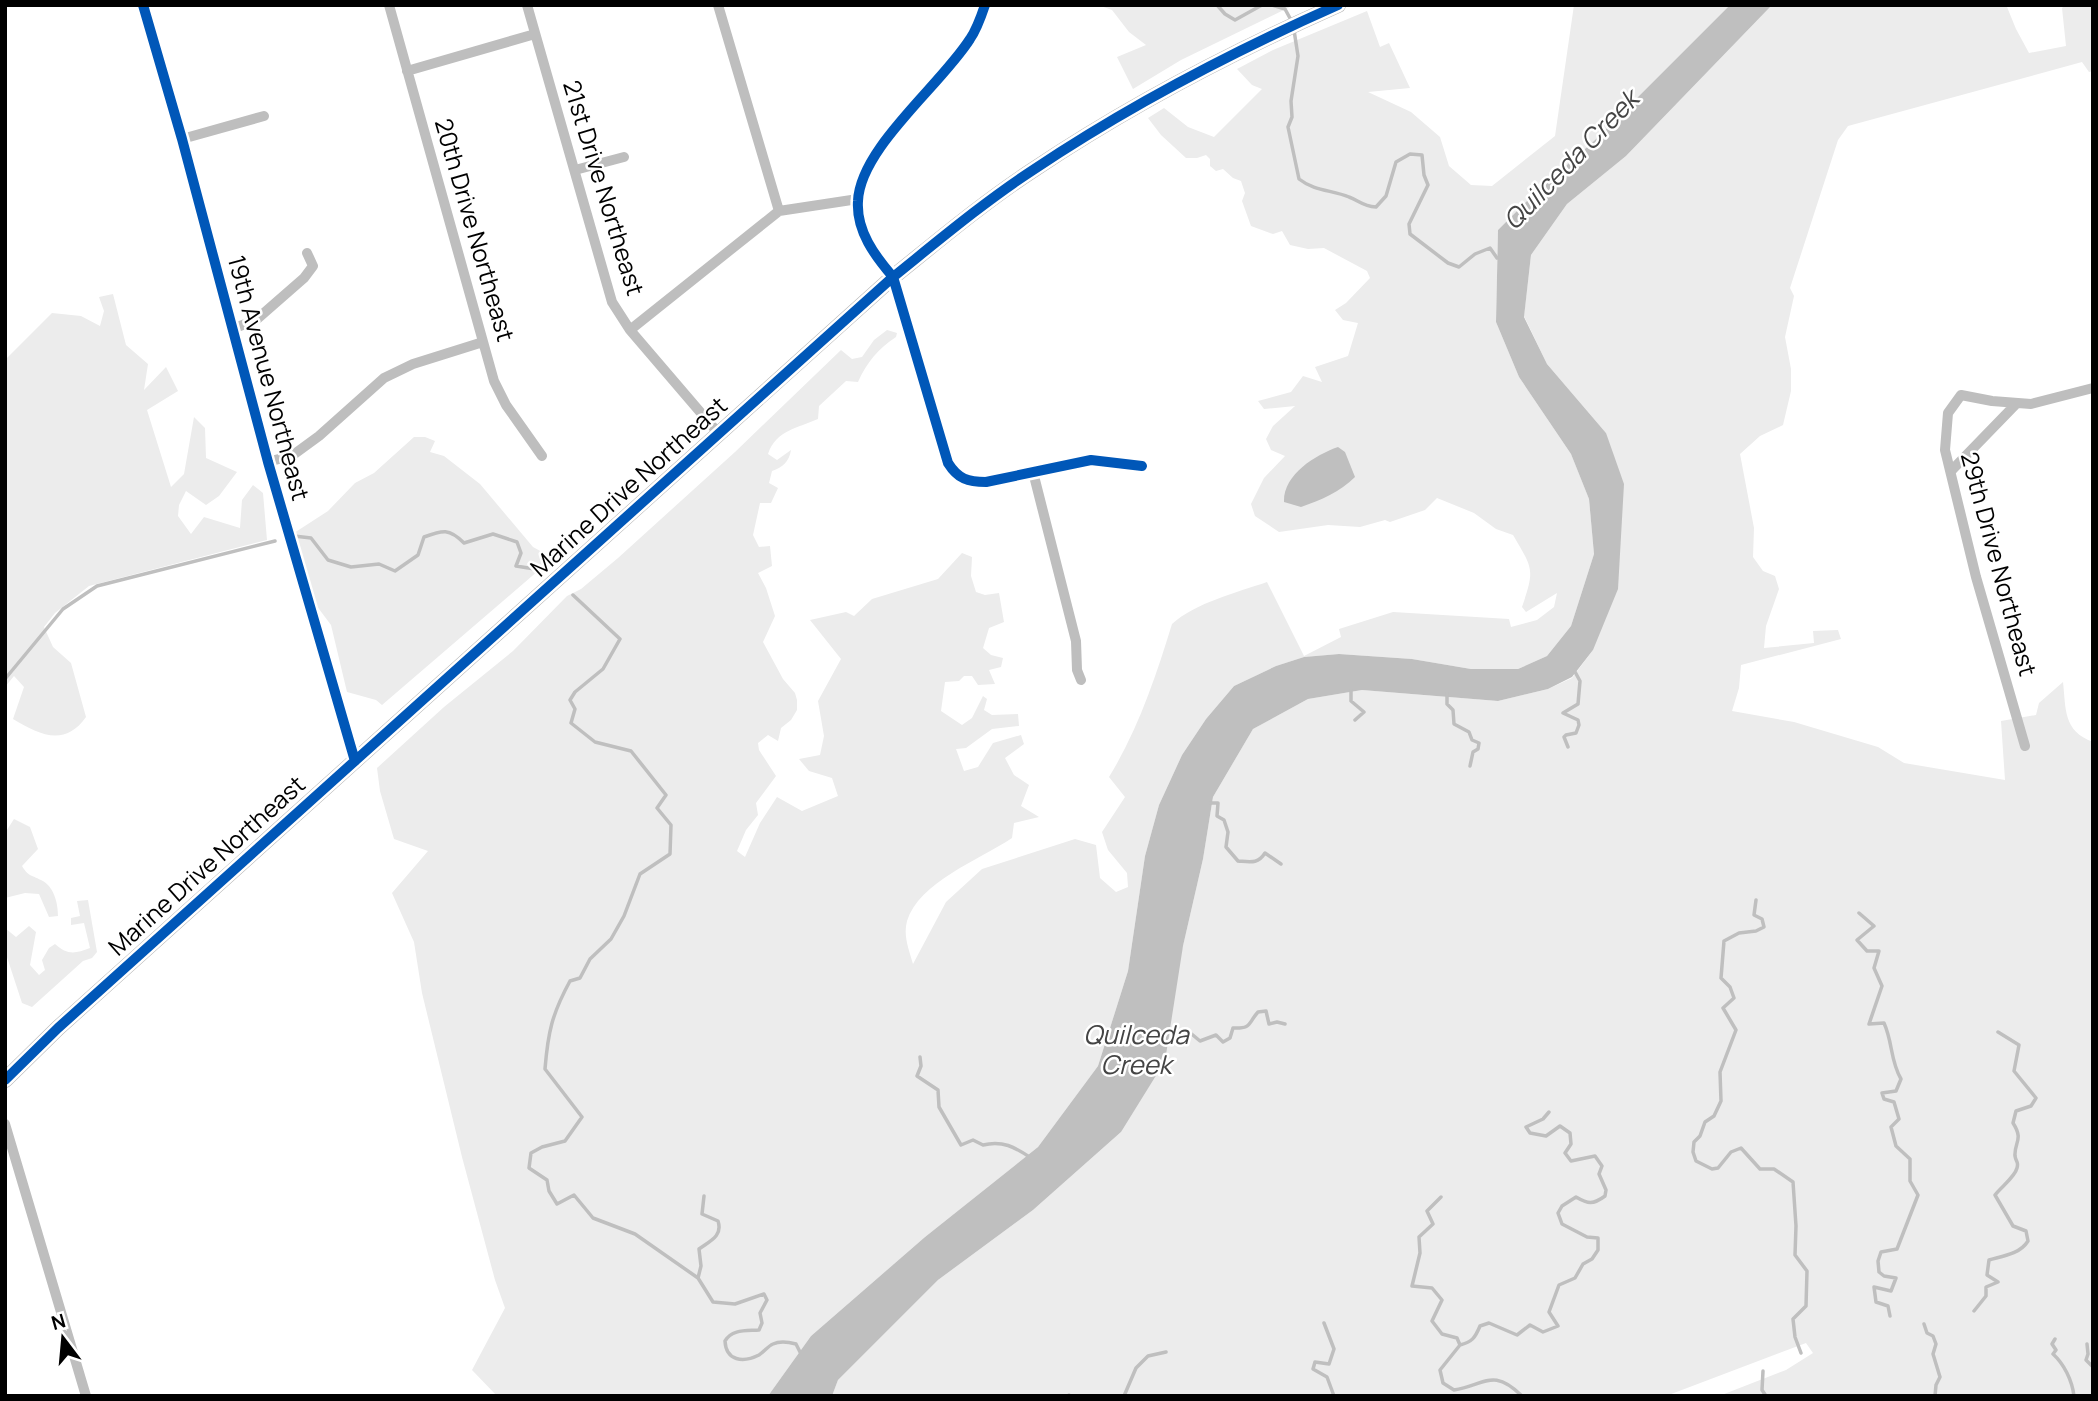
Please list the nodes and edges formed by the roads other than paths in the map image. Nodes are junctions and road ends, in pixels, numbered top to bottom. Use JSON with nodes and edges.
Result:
{"nodes":[{"id":1,"x":144,"y":5,"type":"edge"},
{"id":2,"x":389,"y":5,"type":"edge"},
{"id":3,"x":527,"y":5,"type":"edge"},
{"id":4,"x":718,"y":5,"type":"edge"},
{"id":5,"x":985,"y":5,"type":"edge"},
{"id":6,"x":1338,"y":5,"type":"edge"},
{"id":7,"x":535,"y":34,"type":"junction"},
{"id":8,"x":407,"y":71,"type":"junction"},
{"id":9,"x":264,"y":116,"type":"dead end"},
{"id":10,"x":182,"y":139,"type":"junction"},
{"id":11,"x":624,"y":157,"type":"dead end"},
{"id":12,"x":575,"y":170,"type":"junction"},
{"id":13,"x":858,"y":199,"type":"junction"},
{"id":14,"x":779,"y":211,"type":"junction"},
{"id":15,"x":307,"y":253,"type":"dead end"},
{"id":16,"x":893,"y":277,"type":"junction"},
{"id":17,"x":232,"y":329,"type":"junction"},
{"id":18,"x":630,"y":330,"type":"junction"},
{"id":19,"x":483,"y":342,"type":"junction"},
{"id":20,"x":2093,"y":388,"type":"edge"},
{"id":21,"x":2017,"y":403,"type":"junction"},
{"id":22,"x":719,"y":434,"type":"junction"},
{"id":23,"x":542,"y":456,"type":"dead end"},
{"id":24,"x":268,"y":462,"type":"junction"},
{"id":25,"x":1142,"y":466,"type":"dead end"},
{"id":26,"x":1951,"y":471,"type":"junction"},
{"id":27,"x":1033,"y":472,"type":"junction"},
{"id":28,"x":1082,"y":680,"type":"dead end"},
{"id":29,"x":2025,"y":746,"type":"dead end"},
{"id":30,"x":355,"y":761,"type":"junction"},
{"id":31,"x":5,"y":1080,"type":"edge"},
{"id":32,"x":5,"y":1124,"type":"edge"},
{"id":33,"x":86,"y":1396,"type":"edge"}],
"edges":[{"from":1,"to":10,"type":"street","name":"19th Avenue Northeast"},
{"from":2,"to":8,"type":"street","name":"20th Drive Northeast"},
{"from":3,"to":7,"type":"street","name":"21st Drive Northeast"},
{"from":4,"to":14,"type":"street"},
{"from":5,"to":13,"type":"street"},
{"from":6,"to":16,"type":"main road","name":"Marine Drive Northeast"},
{"from":7,"to":8,"type":"street"},
{"from":7,"to":12,"type":"street","name":"21st Drive Northeast"},
{"from":8,"to":19,"type":"street","name":"20th Drive Northeast"},
{"from":9,"to":10,"type":"street"},
{"from":10,"to":17,"type":"street","name":"19th Avenue Northeast"},
{"from":11,"to":12,"type":"street"},
{"from":12,"to":18,"type":"street","name":"21st Drive Northeast"},
{"from":13,"to":14,"type":"street"},
{"from":13,"to":16,"type":"street"},
{"from":14,"to":18,"type":"street"},
{"from":15,"to":17,"type":"street"},
{"from":16,"to":22,"type":"main road","name":"Marine Drive Northeast"},
{"from":16,"to":27,"type":"street"},
{"from":17,"to":24,"type":"street","name":"19th Avenue Northeast"},
{"from":18,"to":22,"type":"street","name":"21st Drive Northeast"},
{"from":19,"to":23,"type":"street","name":"20th Drive Northeast"},
{"from":19,"to":24,"type":"street"},
{"from":20,"to":21,"type":"street"},
{"from":21,"to":26,"type":"street"},
{"from":21,"to":26,"type":"street","name":"29th Drive Northeast"},
{"from":22,"to":30,"type":"main road","name":"Marine Drive Northeast"},
{"from":24,"to":30,"type":"street","name":"19th Avenue Northeast"},
{"from":25,"to":27,"type":"street"},
{"from":26,"to":29,"type":"street","name":"29th Drive Northeast"},
{"from":27,"to":28,"type":"street"},
{"from":30,"to":31,"type":"main road","name":"Marine Drive Northeast"},
{"from":32,"to":33,"type":"street"}]}
